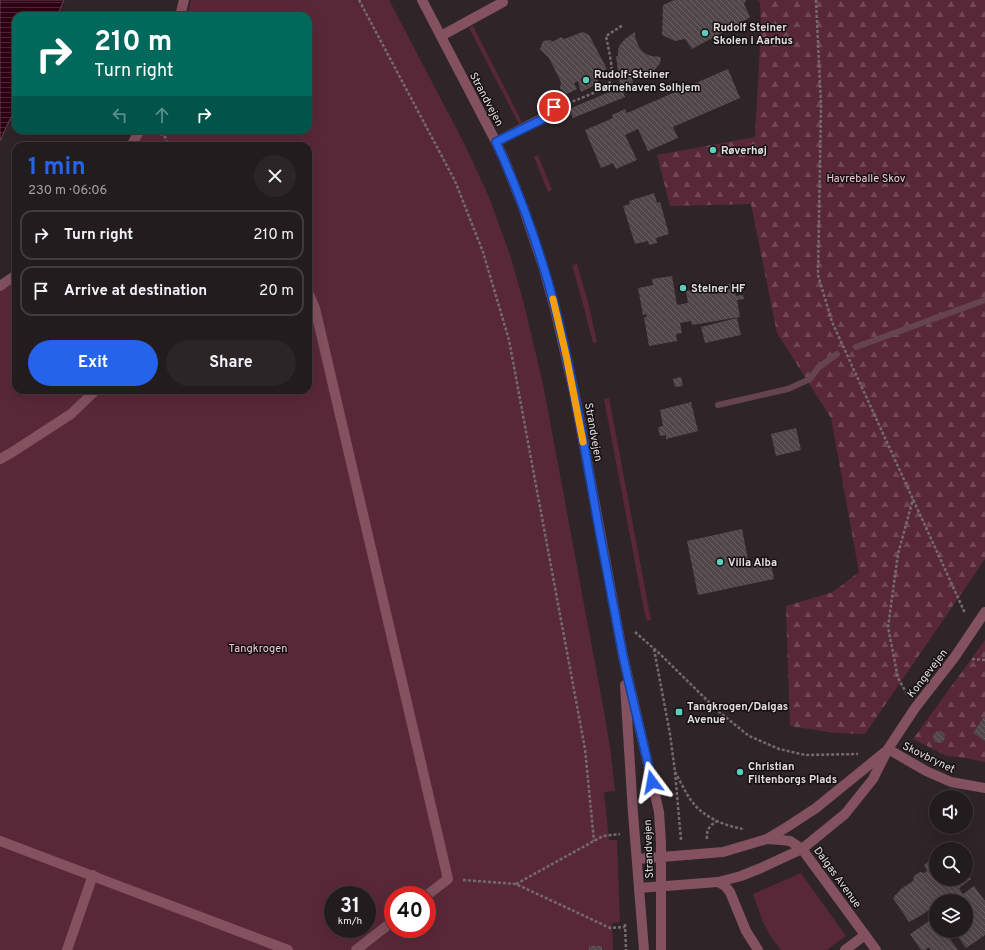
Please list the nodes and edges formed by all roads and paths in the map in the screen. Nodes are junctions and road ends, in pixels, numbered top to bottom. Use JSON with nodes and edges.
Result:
{"nodes":[{"id":1,"x":184,"y":0,"type":"edge"},
{"id":2,"x":359,"y":0,"type":"edge"},
{"id":3,"x":422,"y":0,"type":"edge"},
{"id":4,"x":816,"y":0,"type":"edge"},
{"id":5,"x":503,"y":2,"type":"dead end"},
{"id":6,"x":181,"y":12,"type":"edge"},
{"id":7,"x":623,"y":25,"type":"dead end"},
{"id":8,"x":441,"y":36,"type":"junction"},
{"id":9,"x":554,"y":98,"type":"dead end"},
{"id":10,"x":574,"y":101,"type":"dead end"},
{"id":11,"x":161,"y":134,"type":"edge"},
{"id":12,"x":167,"y":142,"type":"edge"},
{"id":13,"x":496,"y":142,"type":"junction"},
{"id":14,"x":12,"y":278,"type":"edge"},
{"id":15,"x":0,"y":286,"type":"edge"},
{"id":16,"x":312,"y":301,"type":"edge"},
{"id":17,"x":92,"y":394,"type":"edge"},
{"id":18,"x":0,"y":459,"type":"edge"},
{"id":19,"x":914,"y":498,"type":"junction"},
{"id":20,"x":985,"y":612,"type":"edge"},
{"id":21,"x":973,"y":629,"type":"junction"},
{"id":22,"x":623,"y":656,"type":"junction"},
{"id":23,"x":915,"y":708,"type":"junction"},
{"id":24,"x":888,"y":749,"type":"junction"},
{"id":25,"x":675,"y":772,"type":"junction"},
{"id":26,"x":985,"y":788,"type":"edge"},
{"id":27,"x":717,"y":821,"type":"junction"},
{"id":28,"x":741,"y":829,"type":"dead end"},
{"id":29,"x":621,"y":834,"type":"dead end"},
{"id":30,"x":767,"y":839,"type":"junction"},
{"id":31,"x":707,"y":840,"type":"dead end"},
{"id":32,"x":0,"y":841,"type":"edge"},
{"id":33,"x":594,"y":841,"type":"junction"},
{"id":34,"x":681,"y":842,"type":"dead end"},
{"id":35,"x":802,"y":849,"type":"junction"},
{"id":36,"x":661,"y":857,"type":"junction"},
{"id":37,"x":637,"y":859,"type":"junction"},
{"id":38,"x":93,"y":876,"type":"junction"},
{"id":39,"x":448,"y":879,"type":"junction"},
{"id":40,"x":718,"y":882,"type":"junction"},
{"id":41,"x":516,"y":884,"type":"junction"},
{"id":42,"x":661,"y":886,"type":"junction"},
{"id":43,"x":436,"y":888,"type":"edge"},
{"id":44,"x":639,"y":888,"type":"junction"},
{"id":45,"x":625,"y":927,"type":"dead end"},
{"id":46,"x":384,"y":928,"type":"edge"},
{"id":47,"x":865,"y":935,"type":"junction"},
{"id":48,"x":283,"y":949,"type":"edge"},
{"id":49,"x":67,"y":950,"type":"edge"},
{"id":50,"x":356,"y":950,"type":"edge"},
{"id":51,"x":644,"y":950,"type":"edge"},
{"id":52,"x":661,"y":950,"type":"edge"},
{"id":53,"x":758,"y":950,"type":"edge"},
{"id":54,"x":845,"y":950,"type":"edge"},
{"id":55,"x":876,"y":950,"type":"edge"}],
"edges":[{"from":1,"to":6,"type":"street"},
{"from":2,"to":33,"type":"path"},
{"from":3,"to":8,"type":"street","name":"Strandvejen"},
{"from":4,"to":19,"type":"path"},
{"from":5,"to":8,"type":"street"},
{"from":7,"to":10,"type":"path"},
{"from":8,"to":13,"type":"street","name":"Strandvejen"},
{"from":9,"to":13,"type":"street"},
{"from":11,"to":12,"type":"path"},
{"from":13,"to":22,"type":"street","name":"Strandvejen"},
{"from":14,"to":15,"type":"street"},
{"from":16,"to":39,"type":"street"},
{"from":17,"to":18,"type":"street"},
{"from":19,"to":21,"type":"path"},
{"from":19,"to":23,"type":"path"},
{"from":20,"to":21,"type":"street","name":"Kongevejen"},
{"from":21,"to":23,"type":"street","name":"Kongevejen"},
{"from":22,"to":36,"type":"street","name":"Strandvejen"},
{"from":22,"to":37,"type":"street","name":"Strandvejen"},
{"from":23,"to":24,"type":"street","name":"Kongevejen"},
{"from":24,"to":25,"type":"path"},
{"from":24,"to":26,"type":"street","name":"Skovbrynet"},
{"from":24,"to":30,"type":"street"},
{"from":24,"to":35,"type":"street"},
{"from":25,"to":27,"type":"path"},
{"from":25,"to":34,"type":"path"},
{"from":27,"to":28,"type":"path"},
{"from":27,"to":31,"type":"path"},
{"from":29,"to":33,"type":"path"},
{"from":30,"to":35,"type":"street","name":"Dalgas Avenue"},
{"from":30,"to":36,"type":"street"},
{"from":32,"to":38,"type":"street"},
{"from":33,"to":41,"type":"path"},
{"from":35,"to":40,"type":"street"},
{"from":35,"to":47,"type":"street","name":"Dalgas Avenue"},
{"from":36,"to":37,"type":"street"},
{"from":36,"to":42,"type":"street","name":"Strandvejen"},
{"from":37,"to":44,"type":"street","name":"Strandvejen"},
{"from":38,"to":48,"type":"street"},
{"from":38,"to":49,"type":"street"},
{"from":39,"to":41,"type":"path"},
{"from":39,"to":43,"type":"street"},
{"from":40,"to":42,"type":"street"},
{"from":40,"to":53,"type":"street"},
{"from":41,"to":45,"type":"path"},
{"from":42,"to":44,"type":"street"},
{"from":42,"to":52,"type":"street","name":"Strandvejen"},
{"from":44,"to":51,"type":"street","name":"Strandvejen"},
{"from":46,"to":50,"type":"street"},
{"from":47,"to":54,"type":"street"},
{"from":47,"to":55,"type":"street","name":"Dalgas Avenue"}]}
